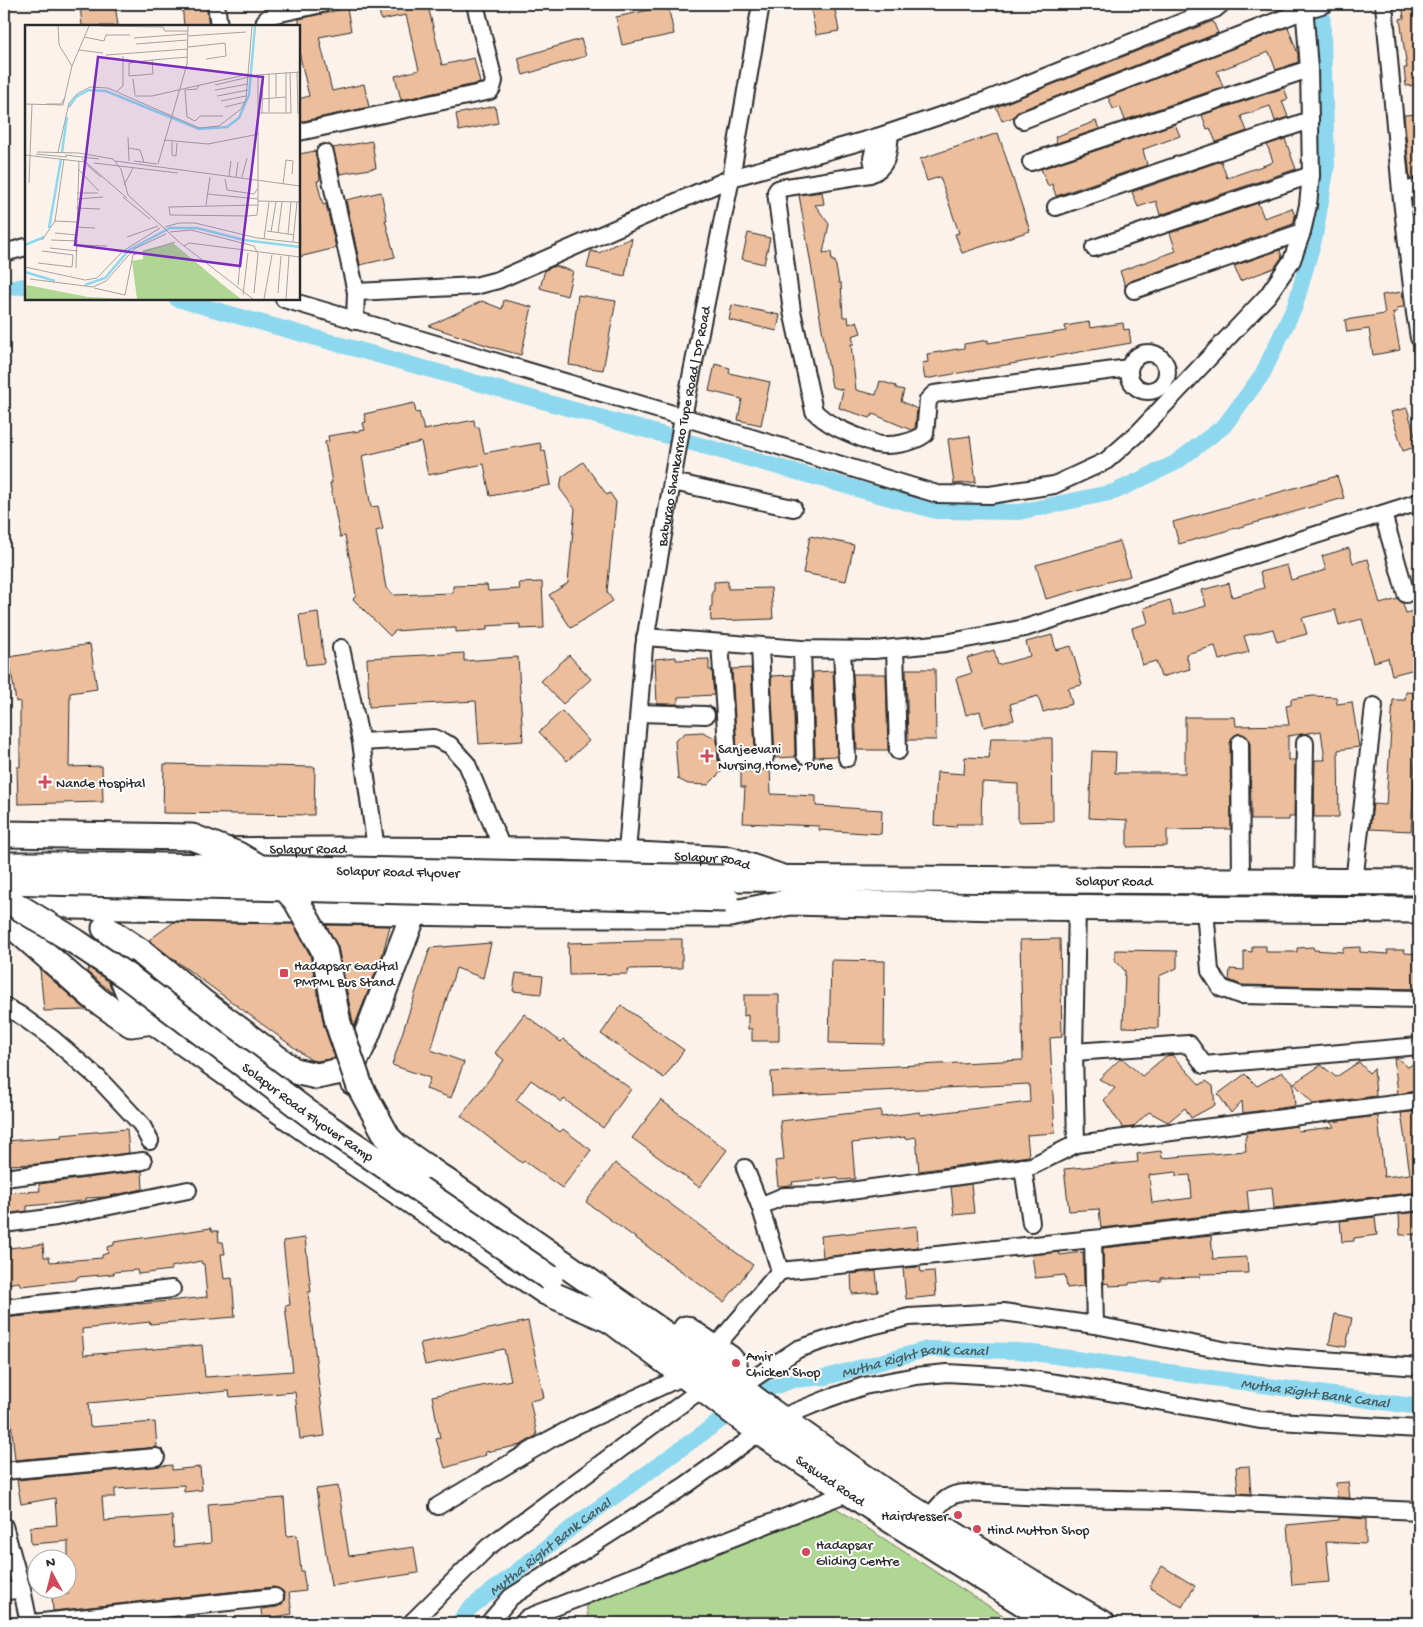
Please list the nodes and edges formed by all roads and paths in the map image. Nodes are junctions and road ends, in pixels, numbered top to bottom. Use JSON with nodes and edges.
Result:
{"nodes":[{"id":1,"x":216,"y":4,"type":"edge"},
{"id":2,"x":322,"y":4,"type":"edge"},
{"id":3,"x":475,"y":4,"type":"edge"},
{"id":4,"x":761,"y":4,"type":"edge"},
{"id":5,"x":1221,"y":4,"type":"edge"},
{"id":6,"x":1384,"y":4,"type":"edge"},
{"id":7,"x":1311,"y":6,"type":"edge"},
{"id":8,"x":219,"y":25,"type":"edge"},
{"id":9,"x":264,"y":25,"type":"edge"},
{"id":10,"x":1309,"y":69,"type":"junction"},
{"id":11,"x":1023,"y":120,"type":"dead end"},
{"id":12,"x":1310,"y":120,"type":"junction"},
{"id":13,"x":300,"y":132,"type":"edge"},
{"id":14,"x":883,"y":135,"type":"junction"},
{"id":15,"x":325,"y":153,"type":"dead end"},
{"id":16,"x":1031,"y":162,"type":"dead end"},
{"id":17,"x":1311,"y":176,"type":"junction"},
{"id":18,"x":731,"y":178,"type":"junction"},
{"id":19,"x":1419,"y":188,"type":"edge"},
{"id":20,"x":1401,"y":191,"type":"junction"},
{"id":21,"x":1056,"y":208,"type":"dead end"},
{"id":22,"x":1302,"y":232,"type":"junction"},
{"id":23,"x":25,"y":247,"type":"edge"},
{"id":24,"x":1094,"y":248,"type":"dead end"},
{"id":25,"x":4,"y":253,"type":"edge"},
{"id":26,"x":1134,"y":290,"type":"dead end"},
{"id":27,"x":356,"y":292,"type":"junction"},
{"id":28,"x":287,"y":300,"type":"edge"},
{"id":29,"x":1417,"y":312,"type":"edge"},
{"id":30,"x":355,"y":321,"type":"junction"},
{"id":31,"x":1419,"y":338,"type":"edge"},
{"id":32,"x":1129,"y":368,"type":"dead end"},
{"id":33,"x":683,"y":422,"type":"junction"},
{"id":34,"x":673,"y":482,"type":"junction"},
{"id":35,"x":1419,"y":502,"type":"edge"},
{"id":36,"x":793,"y":508,"type":"dead end"},
{"id":37,"x":1382,"y":514,"type":"junction"},
{"id":38,"x":1406,"y":594,"type":"dead end"},
{"id":39,"x":645,"y":638,"type":"junction"},
{"id":40,"x":720,"y":643,"type":"junction"},
{"id":41,"x":760,"y":646,"type":"junction"},
{"id":42,"x":341,"y":648,"type":"dead end"},
{"id":43,"x":895,"y":648,"type":"junction"},
{"id":44,"x":802,"y":649,"type":"junction"},
{"id":45,"x":842,"y":650,"type":"junction"},
{"id":46,"x":1374,"y":706,"type":"dead end"},
{"id":47,"x":639,"y":713,"type":"junction"},
{"id":48,"x":706,"y":715,"type":"dead end"},
{"id":49,"x":361,"y":742,"type":"junction"},
{"id":50,"x":1240,"y":743,"type":"dead end"},
{"id":51,"x":1305,"y":743,"type":"dead end"},
{"id":52,"x":898,"y":750,"type":"dead end"},
{"id":53,"x":805,"y":755,"type":"dead end"},
{"id":54,"x":847,"y":758,"type":"dead end"},
{"id":55,"x":4,"y":834,"type":"edge"},
{"id":56,"x":4,"y":847,"type":"edge"},
{"id":57,"x":76,"y":848,"type":"junction"},
{"id":58,"x":502,"y":848,"type":"junction"},
{"id":59,"x":376,"y":849,"type":"junction"},
{"id":60,"x":627,"y":852,"type":"junction"},
{"id":61,"x":4,"y":865,"type":"edge"},
{"id":62,"x":4,"y":881,"type":"edge"},
{"id":63,"x":1241,"y":882,"type":"junction"},
{"id":64,"x":1303,"y":882,"type":"junction"},
{"id":65,"x":1354,"y":882,"type":"junction"},
{"id":66,"x":1419,"y":882,"type":"edge"},
{"id":67,"x":725,"y":889,"type":"junction"},
{"id":68,"x":791,"y":890,"type":"junction"},
{"id":69,"x":4,"y":898,"type":"edge"},
{"id":70,"x":4,"y":905,"type":"edge"},
{"id":71,"x":73,"y":906,"type":"junction"},
{"id":72,"x":1077,"y":908,"type":"junction"},
{"id":73,"x":1205,"y":909,"type":"junction"},
{"id":74,"x":1419,"y":910,"type":"edge"},
{"id":75,"x":414,"y":913,"type":"junction"},
{"id":76,"x":4,"y":918,"type":"edge"},
{"id":77,"x":113,"y":933,"type":"junction"},
{"id":78,"x":1419,"y":999,"type":"edge"},
{"id":79,"x":4,"y":1006,"type":"edge"},
{"id":80,"x":153,"y":1021,"type":"junction"},
{"id":81,"x":1419,"y":1046,"type":"edge"},
{"id":82,"x":1074,"y":1052,"type":"junction"},
{"id":83,"x":351,"y":1069,"type":"junction"},
{"id":84,"x":1419,"y":1101,"type":"edge"},
{"id":85,"x":150,"y":1142,"type":"dead end"},
{"id":86,"x":1076,"y":1144,"type":"junction"},
{"id":87,"x":143,"y":1162,"type":"dead end"},
{"id":88,"x":1023,"y":1167,"type":"junction"},
{"id":89,"x":746,"y":1168,"type":"dead end"},
{"id":90,"x":4,"y":1178,"type":"edge"},
{"id":91,"x":188,"y":1190,"type":"dead end"},
{"id":92,"x":1419,"y":1202,"type":"edge"},
{"id":93,"x":760,"y":1206,"type":"junction"},
{"id":94,"x":4,"y":1224,"type":"edge"},
{"id":95,"x":1031,"y":1224,"type":"dead end"},
{"id":96,"x":1093,"y":1240,"type":"junction"},
{"id":97,"x":780,"y":1271,"type":"junction"},
{"id":98,"x":172,"y":1289,"type":"dead end"},
{"id":99,"x":4,"y":1308,"type":"edge"},
{"id":100,"x":615,"y":1322,"type":"junction"},
{"id":101,"x":1095,"y":1325,"type":"junction"},
{"id":102,"x":1419,"y":1367,"type":"edge"},
{"id":103,"x":719,"y":1380,"type":"junction"},
{"id":104,"x":767,"y":1423,"type":"junction"},
{"id":105,"x":1419,"y":1429,"type":"edge"},
{"id":106,"x":156,"y":1457,"type":"dead end"},
{"id":107,"x":4,"y":1470,"type":"edge"},
{"id":108,"x":850,"y":1492,"type":"junction"},
{"id":109,"x":438,"y":1506,"type":"dead end"},
{"id":110,"x":1419,"y":1511,"type":"edge"},
{"id":111,"x":928,"y":1519,"type":"junction"},
{"id":112,"x":5,"y":1533,"type":"edge"},
{"id":113,"x":22,"y":1590,"type":"junction"},
{"id":114,"x":4,"y":1591,"type":"edge"},
{"id":115,"x":511,"y":1597,"type":"junction"},
{"id":116,"x":275,"y":1598,"type":"dead end"},
{"id":117,"x":525,"y":1621,"type":"edge"},
{"id":118,"x":29,"y":1623,"type":"edge"},
{"id":119,"x":33,"y":1623,"type":"edge"},
{"id":120,"x":411,"y":1623,"type":"edge"},
{"id":121,"x":489,"y":1623,"type":"edge"},
{"id":122,"x":1055,"y":1623,"type":"edge"},
{"id":123,"x":1102,"y":1623,"type":"edge"}],
"edges":[{"from":1,"to":8,"type":"street"},
{"from":2,"to":9,"type":"street"},
{"from":3,"to":13,"type":"street"},
{"from":4,"to":18,"type":"street","name":"Baburao Shankarrao Tupe Road | DP Road"},
{"from":5,"to":14,"type":"street"},
{"from":6,"to":20,"type":"street"},
{"from":7,"to":10,"type":"street"},
{"from":7,"to":11,"type":"street"},
{"from":10,"to":12,"type":"street"},
{"from":10,"to":16,"type":"street"},
{"from":12,"to":17,"type":"street"},
{"from":12,"to":21,"type":"street"},
{"from":14,"to":18,"type":"street"},
{"from":14,"to":32,"type":"street"},
{"from":15,"to":27,"type":"street"},
{"from":17,"to":22,"type":"street"},
{"from":17,"to":24,"type":"street"},
{"from":18,"to":27,"type":"street"},
{"from":18,"to":33,"type":"street","name":"Baburao Shankarrao Tupe Road | DP Road"},
{"from":19,"to":20,"type":"street"},
{"from":20,"to":29,"type":"street"},
{"from":22,"to":26,"type":"street"},
{"from":22,"to":33,"type":"street"},
{"from":23,"to":25,"type":"street"},
{"from":27,"to":30,"type":"street"},
{"from":28,"to":30,"type":"street"},
{"from":29,"to":31,"type":"street"},
{"from":30,"to":33,"type":"street"},
{"from":33,"to":34,"type":"street","name":"Baburao Shankarrao Tupe Road | DP Road"},
{"from":34,"to":36,"type":"street"},
{"from":34,"to":39,"type":"street","name":"Baburao Shankarrao Tupe Road | DP Road"},
{"from":35,"to":37,"type":"street"},
{"from":37,"to":38,"type":"street"},
{"from":37,"to":43,"type":"street"},
{"from":39,"to":40,"type":"street"},
{"from":39,"to":47,"type":"street","name":"Baburao Shankarrao Tupe Road | DP Road"},
{"from":40,"to":41,"type":"street"},
{"from":40,"to":41,"type":"street"},
{"from":41,"to":44,"type":"street"},
{"from":42,"to":49,"type":"street"},
{"from":43,"to":45,"type":"street"},
{"from":43,"to":52,"type":"street"},
{"from":44,"to":45,"type":"street"},
{"from":44,"to":53,"type":"street"},
{"from":45,"to":54,"type":"street"},
{"from":46,"to":65,"type":"street"},
{"from":47,"to":48,"type":"street"},
{"from":47,"to":60,"type":"street","name":"Baburao Shankarrao Tupe Road | DP Road"},
{"from":49,"to":58,"type":"street"},
{"from":49,"to":59,"type":"street"},
{"from":50,"to":63,"type":"street"},
{"from":51,"to":64,"type":"street"},
{"from":55,"to":103,"type":"highway","bridge":true},
{"from":56,"to":57,"type":"main road","name":"Solapur Road"},
{"from":57,"to":59,"type":"main road","name":"Solapur Road"},
{"from":57,"to":71,"type":"highway"},
{"from":58,"to":59,"type":"main road","name":"Solapur Road"},
{"from":58,"to":60,"type":"main road","name":"Solapur Road"},
{"from":60,"to":68,"type":"main road","name":"Solapur Road"},
{"from":61,"to":67,"type":"highway","name":"Solapur Road Flyover","bridge":true},
{"from":62,"to":67,"type":"highway","name":"Solapur Road Flyover","bridge":true},
{"from":63,"to":64,"type":"highway","name":"Solapur Road"},
{"from":63,"to":68,"type":"highway","name":"Solapur Road"},
{"from":64,"to":65,"type":"highway","name":"Solapur Road"},
{"from":65,"to":66,"type":"highway","name":"Solapur Road"},
{"from":67,"to":68,"type":"highway","name":"Solapur Road Flyover"},
{"from":68,"to":72,"type":"highway","name":"Solapur Road"},
{"from":68,"to":75,"type":"highway","name":"Solapur Road"},
{"from":69,"to":100,"type":"highway","name":"Solapur Road Flyover Ramp","bridge":true},
{"from":70,"to":71,"type":"main road"},
{"from":71,"to":75,"type":"highway","name":"Solapur Road"},
{"from":71,"to":77,"type":"highway"},
{"from":72,"to":73,"type":"highway","name":"Solapur Road"},
{"from":72,"to":82,"type":"street"},
{"from":73,"to":74,"type":"highway","name":"Solapur Road"},
{"from":73,"to":78,"type":"street"},
{"from":75,"to":83,"type":"highway"},
{"from":76,"to":80,"type":"highway"},
{"from":77,"to":80,"type":"highway"},
{"from":77,"to":83,"type":"highway"},
{"from":79,"to":85,"type":"street"},
{"from":80,"to":100,"type":"highway"},
{"from":81,"to":82,"type":"street"},
{"from":82,"to":86,"type":"street"},
{"from":83,"to":103,"type":"highway"},
{"from":84,"to":86,"type":"street"},
{"from":86,"to":88,"type":"street"},
{"from":87,"to":90,"type":"street"},
{"from":88,"to":93,"type":"street"},
{"from":88,"to":95,"type":"street"},
{"from":89,"to":93,"type":"street"},
{"from":91,"to":94,"type":"street"},
{"from":92,"to":96,"type":"street"},
{"from":93,"to":97,"type":"street"},
{"from":96,"to":97,"type":"street"},
{"from":96,"to":101,"type":"street"},
{"from":97,"to":103,"type":"street"},
{"from":98,"to":99,"type":"street"},
{"from":100,"to":103,"type":"highway","name":"Saswad Road"},
{"from":101,"to":102,"type":"street"},
{"from":101,"to":103,"type":"street"},
{"from":103,"to":104,"type":"highway","name":"Saswad Road"},
{"from":103,"to":109,"type":"street"},
{"from":103,"to":120,"type":"street"},
{"from":104,"to":105,"type":"street"},
{"from":104,"to":108,"type":"highway","name":"Saswad Road"},
{"from":104,"to":111,"type":"highway","name":"Saswad Road"},
{"from":104,"to":115,"type":"street"},
{"from":106,"to":107,"type":"street"},
{"from":108,"to":117,"type":"street"},
{"from":108,"to":122,"type":"highway","name":"Saswad Road"},
{"from":110,"to":111,"type":"street"},
{"from":111,"to":123,"type":"highway","name":"Saswad Road"},
{"from":112,"to":113,"type":"street"},
{"from":113,"to":114,"type":"street"},
{"from":113,"to":118,"type":"street"},
{"from":115,"to":117,"type":"street"},
{"from":115,"to":121,"type":"street"},
{"from":116,"to":119,"type":"street"}]}
